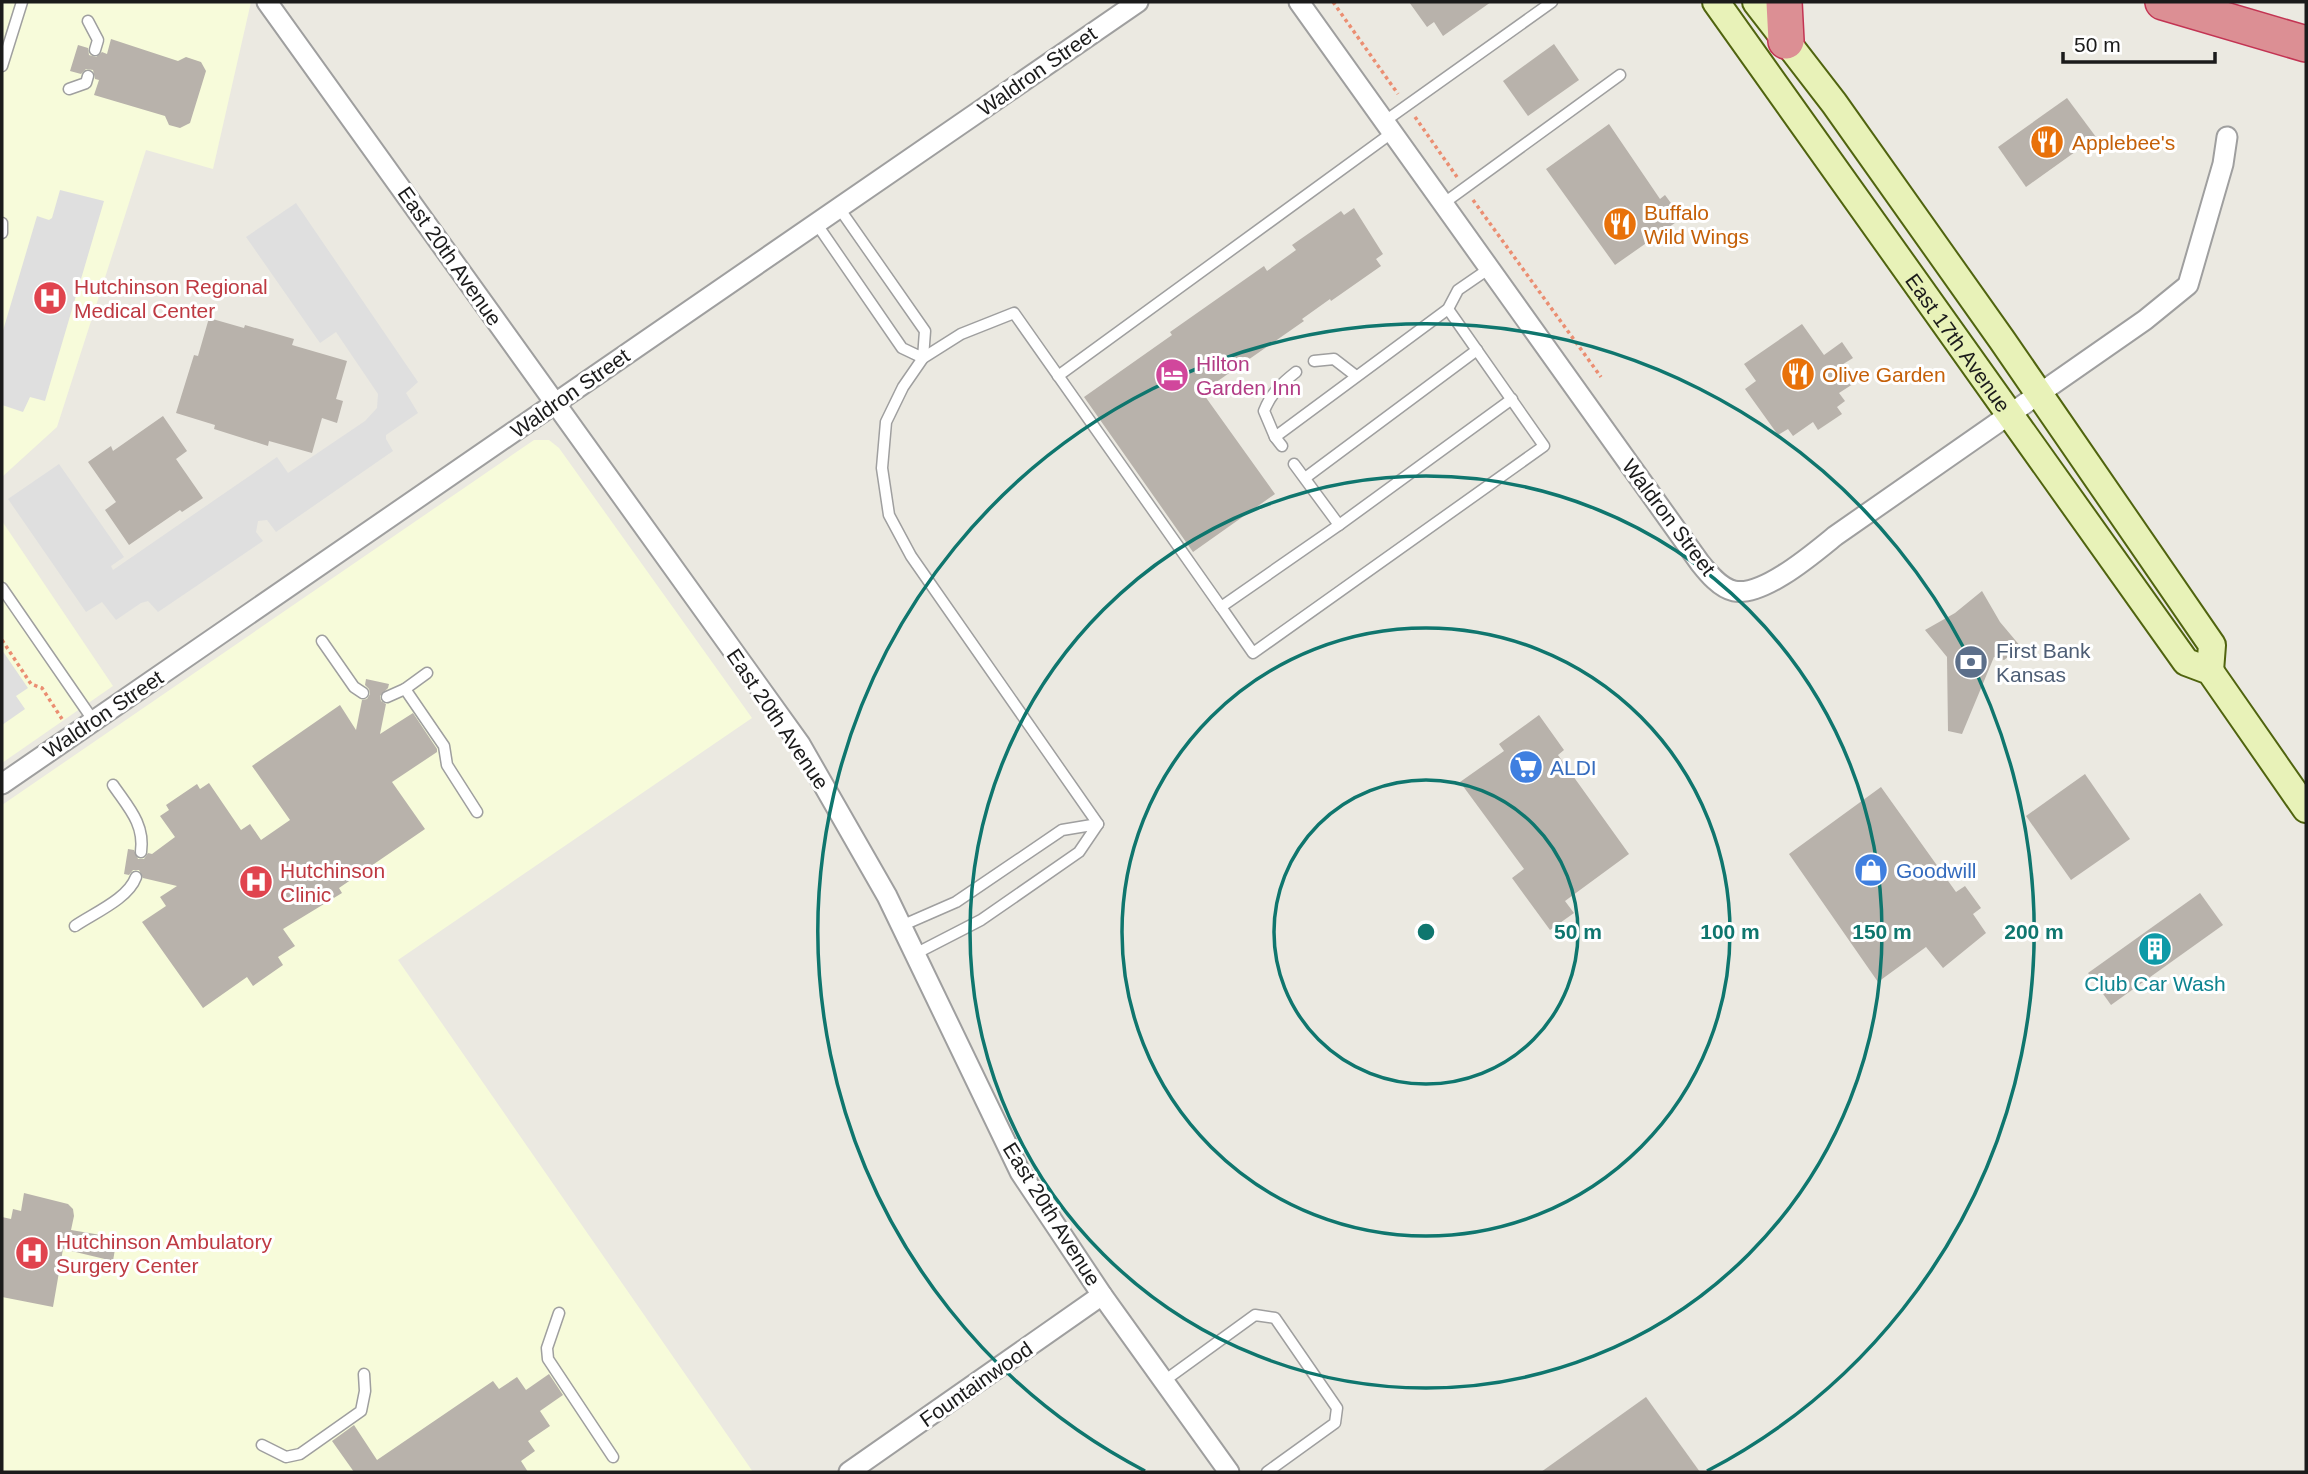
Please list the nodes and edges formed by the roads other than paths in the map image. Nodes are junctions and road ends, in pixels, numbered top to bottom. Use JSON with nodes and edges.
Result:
{"nodes":[{"id":1,"x":23,"y":2,"type":"edge"},
{"id":2,"x":267,"y":2,"type":"edge"},
{"id":3,"x":1138,"y":2,"type":"edge"},
{"id":4,"x":1299,"y":2,"type":"edge"},
{"id":5,"x":1552,"y":2,"type":"edge"},
{"id":6,"x":1716,"y":2,"type":"edge"},
{"id":7,"x":1756,"y":2,"type":"edge"},
{"id":8,"x":1784,"y":2,"type":"edge"},
{"id":9,"x":2163,"y":2,"type":"edge"},
{"id":10,"x":88,"y":21,"type":"dead end"},
{"id":11,"x":1786,"y":41,"type":"junction"},
{"id":12,"x":2306,"y":44,"type":"edge"},
{"id":13,"x":95,"y":50,"type":"dead end"},
{"id":14,"x":2,"y":66,"type":"edge"},
{"id":15,"x":1619,"y":75,"type":"dead end"},
{"id":16,"x":88,"y":76,"type":"dead end"},
{"id":17,"x":69,"y":89,"type":"dead end"},
{"id":18,"x":1389,"y":126,"type":"junction"},
{"id":19,"x":2227,"y":137,"type":"dead end"},
{"id":20,"x":1444,"y":203,"type":"junction"},
{"id":21,"x":839,"y":208,"type":"junction"},
{"id":22,"x":2,"y":223,"type":"edge"},
{"id":23,"x":816,"y":223,"type":"junction"},
{"id":24,"x":2,"y":233,"type":"edge"},
{"id":25,"x":1490,"y":268,"type":"junction"},
{"id":26,"x":1448,"y":309,"type":"junction"},
{"id":27,"x":1477,"y":350,"type":"junction"},
{"id":28,"x":922,"y":358,"type":"junction"},
{"id":29,"x":1314,"y":361,"type":"dead end"},
{"id":30,"x":1296,"y":372,"type":"dead end"},
{"id":31,"x":1058,"y":376,"type":"junction"},
{"id":32,"x":1356,"y":376,"type":"junction"},
{"id":33,"x":2038,"y":396,"type":"junction"},
{"id":34,"x":1512,"y":400,"type":"junction"},
{"id":35,"x":554,"y":404,"type":"junction"},
{"id":36,"x":2010,"y":415,"type":"junction"},
{"id":37,"x":1294,"y":464,"type":"dead end"},
{"id":38,"x":1305,"y":478,"type":"junction"},
{"id":39,"x":1339,"y":525,"type":"junction"},
{"id":40,"x":2,"y":588,"type":"edge"},
{"id":41,"x":1221,"y":607,"type":"junction"},
{"id":42,"x":322,"y":641,"type":"dead end"},
{"id":43,"x":2210,"y":671,"type":"junction"},
{"id":44,"x":427,"y":673,"type":"dead end"},
{"id":45,"x":405,"y":689,"type":"junction"},
{"id":46,"x":363,"y":693,"type":"dead end"},
{"id":47,"x":387,"y":697,"type":"dead end"},
{"id":48,"x":93,"y":720,"type":"junction"},
{"id":49,"x":2,"y":784,"type":"edge"},
{"id":50,"x":113,"y":785,"type":"dead end"},
{"id":51,"x":2306,"y":809,"type":"edge"},
{"id":52,"x":477,"y":812,"type":"dead end"},
{"id":53,"x":1098,"y":824,"type":"junction"},
{"id":54,"x":141,"y":852,"type":"dead end"},
{"id":55,"x":136,"y":877,"type":"dead end"},
{"id":56,"x":75,"y":926,"type":"dead end"},
{"id":57,"x":901,"y":926,"type":"junction"},
{"id":58,"x":915,"y":954,"type":"junction"},
{"id":59,"x":1102,"y":1295,"type":"junction"},
{"id":60,"x":559,"y":1313,"type":"dead end"},
{"id":61,"x":364,"y":1374,"type":"dead end"},
{"id":62,"x":1164,"y":1381,"type":"junction"},
{"id":63,"x":261,"y":1445,"type":"dead end"},
{"id":64,"x":613,"y":1457,"type":"dead end"},
{"id":65,"x":849,"y":1472,"type":"edge"},
{"id":66,"x":1229,"y":1472,"type":"edge"},
{"id":67,"x":1266,"y":1472,"type":"edge"}],
"edges":[{"from":1,"to":14,"type":"lane"},
{"from":2,"to":35,"type":"street","name":"East 20th Avenue"},
{"from":3,"to":21,"type":"street","name":"Waldron Street"},
{"from":4,"to":18,"type":"street","name":"Waldron Street"},
{"from":5,"to":18,"type":"lane"},
{"from":6,"to":36,"type":"street","name":"East 17th Avenue"},
{"from":7,"to":11,"type":"street","name":"East 17th Avenue"},
{"from":8,"to":11,"type":"highway"},
{"from":9,"to":12,"type":"highway"},
{"from":10,"to":13,"type":"lane"},
{"from":11,"to":33,"type":"street","name":"East 17th Avenue"},
{"from":15,"to":20,"type":"lane"},
{"from":16,"to":17,"type":"lane"},
{"from":18,"to":20,"type":"street","name":"Waldron Street"},
{"from":18,"to":31,"type":"lane"},
{"from":19,"to":33,"type":"street","name":"Waldron Street"},
{"from":20,"to":25,"type":"street","name":"Waldron Street"},
{"from":21,"to":23,"type":"street","name":"Waldron Street"},
{"from":21,"to":28,"type":"lane"},
{"from":22,"to":24,"type":"lane"},
{"from":23,"to":28,"type":"lane"},
{"from":23,"to":35,"type":"street","name":"Waldron Street"},
{"from":25,"to":26,"type":"lane"},
{"from":25,"to":36,"type":"street","name":"Waldron Street"},
{"from":26,"to":27,"type":"lane"},
{"from":26,"to":32,"type":"lane"},
{"from":27,"to":34,"type":"lane"},
{"from":27,"to":38,"type":"lane"},
{"from":28,"to":31,"type":"lane"},
{"from":28,"to":53,"type":"lane"},
{"from":29,"to":32,"type":"lane"},
{"from":30,"to":32,"type":"lane"},
{"from":31,"to":41,"type":"lane"},
{"from":33,"to":36,"type":"street","name":"Waldron Street"},
{"from":33,"to":43,"type":"street","name":"East 17th Avenue"},
{"from":34,"to":39,"type":"lane"},
{"from":34,"to":41,"type":"lane"},
{"from":35,"to":48,"type":"street","name":"Waldron Street"},
{"from":35,"to":57,"type":"street","name":"East 20th Avenue"},
{"from":36,"to":43,"type":"street","name":"East 17th Avenue"},
{"from":37,"to":38,"type":"lane"},
{"from":38,"to":39,"type":"lane"},
{"from":39,"to":41,"type":"lane"},
{"from":40,"to":48,"type":"lane"},
{"from":42,"to":46,"type":"lane"},
{"from":43,"to":51,"type":"street","name":"East 17th Avenue"},
{"from":44,"to":45,"type":"lane"},
{"from":45,"to":47,"type":"lane"},
{"from":45,"to":52,"type":"lane"},
{"from":48,"to":49,"type":"street","name":"Waldron Street"},
{"from":50,"to":54,"type":"lane"},
{"from":53,"to":57,"type":"lane"},
{"from":53,"to":58,"type":"lane"},
{"from":55,"to":56,"type":"lane"},
{"from":57,"to":58,"type":"street","name":"East 20th Avenue"},
{"from":58,"to":59,"type":"street","name":"East 20th Avenue"},
{"from":59,"to":62,"type":"street","name":"East 20th Avenue"},
{"from":59,"to":65,"type":"street","name":"Fountainwood"},
{"from":60,"to":64,"type":"lane"},
{"from":61,"to":63,"type":"lane"},
{"from":62,"to":66,"type":"street","name":"East 20th Avenue"},
{"from":62,"to":67,"type":"lane"}]}
